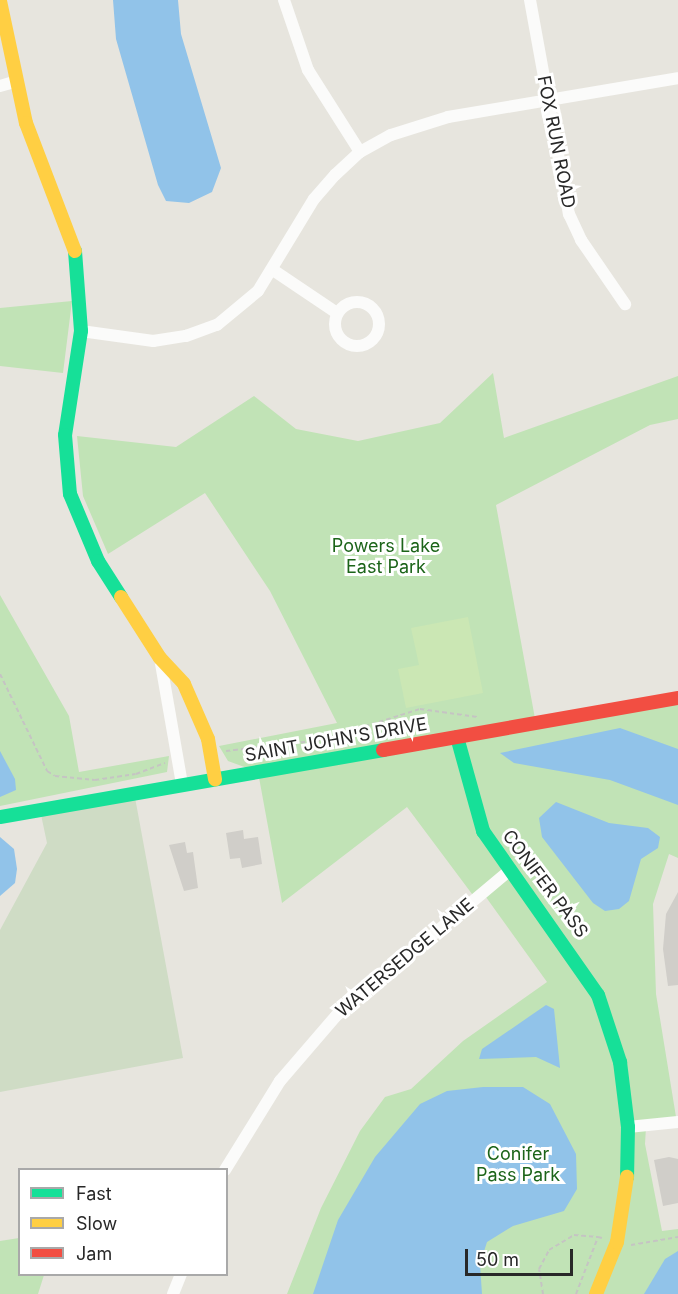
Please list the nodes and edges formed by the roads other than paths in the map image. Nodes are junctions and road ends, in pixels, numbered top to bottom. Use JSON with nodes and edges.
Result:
{"nodes":[{"id":1,"x":284,"y":0,"type":"edge"},
{"id":2,"x":530,"y":0,"type":"edge"},
{"id":3,"x":0,"y":1,"type":"edge"},
{"id":4,"x":678,"y":78,"type":"edge"},
{"id":5,"x":14,"y":82,"type":"junction"},
{"id":6,"x":0,"y":86,"type":"edge"},
{"id":7,"x":547,"y":100,"type":"junction"},
{"id":8,"x":360,"y":152,"type":"junction"},
{"id":9,"x":273,"y":270,"type":"junction"},
{"id":10,"x":625,"y":304,"type":"dead end"},
{"id":11,"x":338,"y":313,"type":"dead end"},
{"id":12,"x":81,"y":331,"type":"junction"},
{"id":13,"x":159,"y":658,"type":"junction"},
{"id":14,"x":678,"y":698,"type":"edge"},
{"id":15,"x":457,"y":737,"type":"junction"},
{"id":16,"x":215,"y":778,"type":"junction"},
{"id":17,"x":182,"y":784,"type":"junction"},
{"id":18,"x":0,"y":817,"type":"edge"},
{"id":19,"x":509,"y":871,"type":"junction"},
{"id":20,"x":678,"y":1122,"type":"edge"},
{"id":21,"x":628,"y":1127,"type":"junction"},
{"id":22,"x":226,"y":1168,"type":"edge"},
{"id":23,"x":181,"y":1276,"type":"edge"},
{"id":24,"x":173,"y":1294,"type":"edge"},
{"id":25,"x":596,"y":1294,"type":"edge"}],
"edges":[{"from":1,"to":8,"type":"street"},
{"from":2,"to":7,"type":"street","name":"FOX RUN ROAD"},
{"from":3,"to":5,"type":"street"},
{"from":4,"to":7,"type":"street"},
{"from":5,"to":6,"type":"street"},
{"from":5,"to":12,"type":"street"},
{"from":7,"to":8,"type":"street"},
{"from":7,"to":10,"type":"street","name":"FOX RUN ROAD"},
{"from":8,"to":9,"type":"street"},
{"from":9,"to":11,"type":"street"},
{"from":9,"to":12,"type":"street"},
{"from":12,"to":13,"type":"street"},
{"from":13,"to":16,"type":"street"},
{"from":13,"to":17,"type":"street"},
{"from":14,"to":15,"type":"street","name":"SAINT JOHN'S DRIVE"},
{"from":15,"to":16,"type":"street","name":"SAINT JOHN'S DRIVE"},
{"from":15,"to":19,"type":"street","name":"CONIFER PASS"},
{"from":16,"to":17,"type":"street","name":"SAINT JOHN'S DRIVE"},
{"from":17,"to":18,"type":"street","name":"SAINT JOHN'S DRIVE"},
{"from":19,"to":21,"type":"street","name":"CONIFER PASS"},
{"from":19,"to":22,"type":"street","name":"WATERSEDGE LANE"},
{"from":20,"to":21,"type":"street"},
{"from":21,"to":25,"type":"street","name":"CONIFER PASS"},
{"from":23,"to":24,"type":"street"}]}
